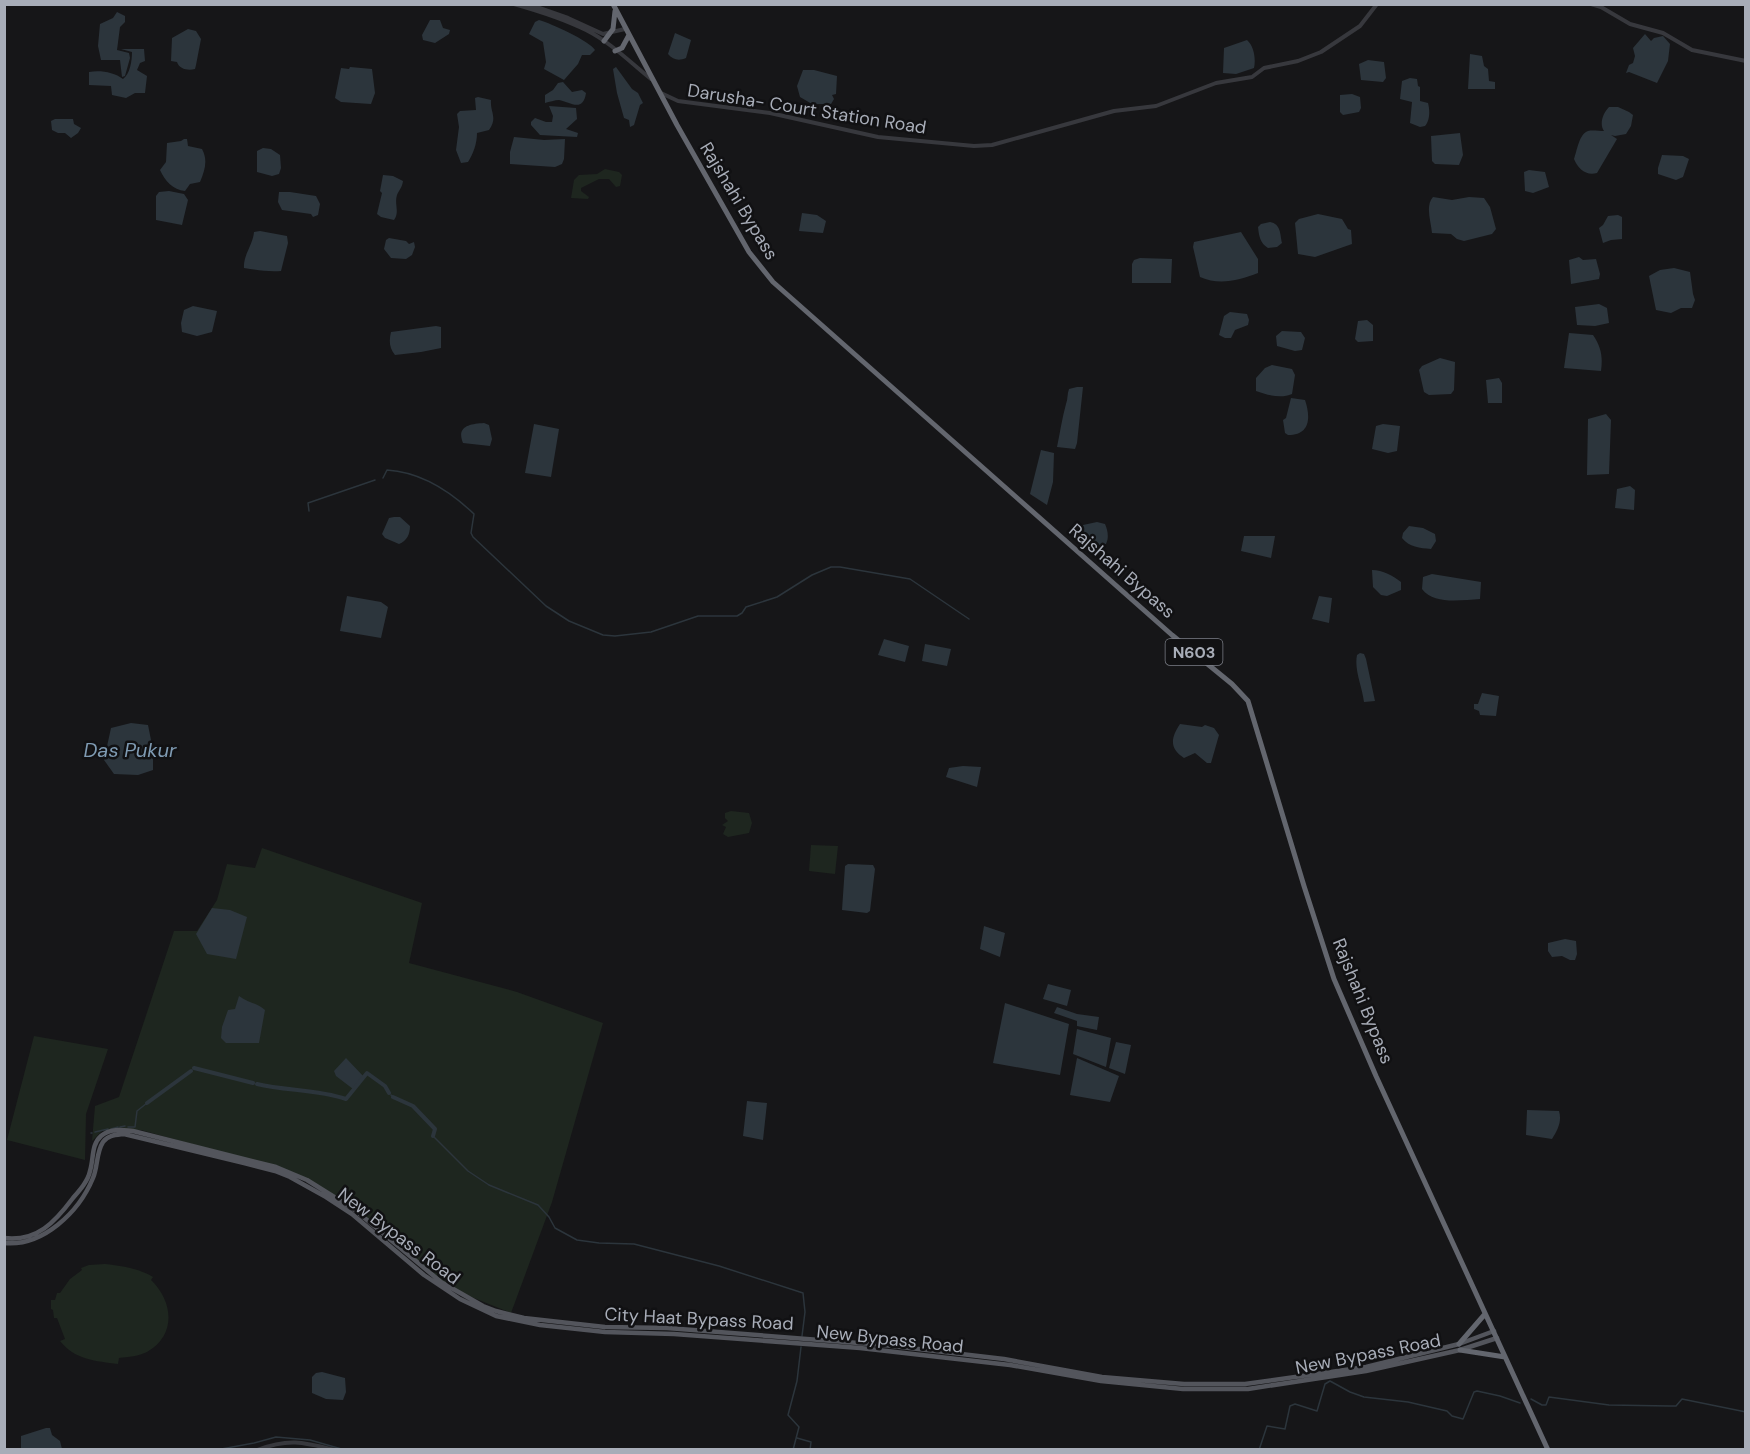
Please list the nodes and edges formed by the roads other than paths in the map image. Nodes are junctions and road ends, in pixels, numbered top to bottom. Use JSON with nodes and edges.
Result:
{"nodes":[{"id":1,"x":514,"y":4,"type":"edge"},
{"id":2,"x":528,"y":4,"type":"edge"},
{"id":3,"x":1377,"y":4,"type":"edge"},
{"id":4,"x":1591,"y":4,"type":"edge"},
{"id":5,"x":614,"y":6,"type":"edge"},
{"id":6,"x":625,"y":29,"type":"junction"},
{"id":7,"x":609,"y":34,"type":"junction"},
{"id":8,"x":629,"y":35,"type":"junction"},
{"id":9,"x":604,"y":41,"type":"junction"},
{"id":10,"x":615,"y":51,"type":"junction"},
{"id":11,"x":1746,"y":61,"type":"edge"},
{"id":12,"x":654,"y":81,"type":"junction"},
{"id":13,"x":660,"y":93,"type":"junction"},
{"id":14,"x":4,"y":1238,"type":"edge"},
{"id":15,"x":4,"y":1243,"type":"edge"},
{"id":16,"x":1485,"y":1314,"type":"junction"},
{"id":17,"x":1494,"y":1331,"type":"junction"},
{"id":18,"x":1497,"y":1338,"type":"junction"},
{"id":19,"x":1460,"y":1347,"type":"junction"},
{"id":20,"x":1505,"y":1357,"type":"junction"},
{"id":21,"x":257,"y":1449,"type":"edge"},
{"id":22,"x":335,"y":1449,"type":"edge"},
{"id":23,"x":1548,"y":1449,"type":"edge"}],
"edges":[{"from":1,"to":9,"type":"street"},
{"from":2,"to":7,"type":"street"},
{"from":3,"to":13,"type":"street","name":"Darusha- Court Station Road"},
{"from":4,"to":11,"type":"street"},
{"from":5,"to":6,"type":"highway","name":"Rajshahi Bypass","number":"N603"},
{"from":5,"to":7,"type":"highway"},
{"from":6,"to":7,"type":"street"},
{"from":6,"to":8,"type":"highway","name":"Rajshahi Bypass","number":"N603"},
{"from":7,"to":9,"type":"highway"},
{"from":8,"to":10,"type":"highway"},
{"from":8,"to":12,"type":"highway","name":"Rajshahi Bypass","number":"N603"},
{"from":9,"to":10,"type":"street"},
{"from":10,"to":12,"type":"street"},
{"from":12,"to":13,"type":"highway","name":"Rajshahi Bypass","number":"N603"},
{"from":13,"to":16,"type":"highway","name":"Rajshahi Bypass","number":"N603"},
{"from":14,"to":19,"type":"main road","name":"City Haat Bypass Road"},
{"from":15,"to":19,"type":"main road","name":"New Bypass Road"},
{"from":16,"to":17,"type":"highway","name":"Rajshahi Bypass","number":"N603"},
{"from":16,"to":19,"type":"highway"},
{"from":17,"to":18,"type":"highway","name":"Rajshahi Bypass","number":"N603"},
{"from":17,"to":19,"type":"main road","name":"City Haat Bypass Road"},
{"from":18,"to":19,"type":"main road","name":"New Bypass Road"},
{"from":18,"to":20,"type":"highway","name":"Rajshahi Bypass","number":"N603"},
{"from":19,"to":20,"type":"highway"},
{"from":20,"to":23,"type":"highway","name":"Rajshahi Bypass","number":"N603"},
{"from":21,"to":22,"type":"street"}]}
